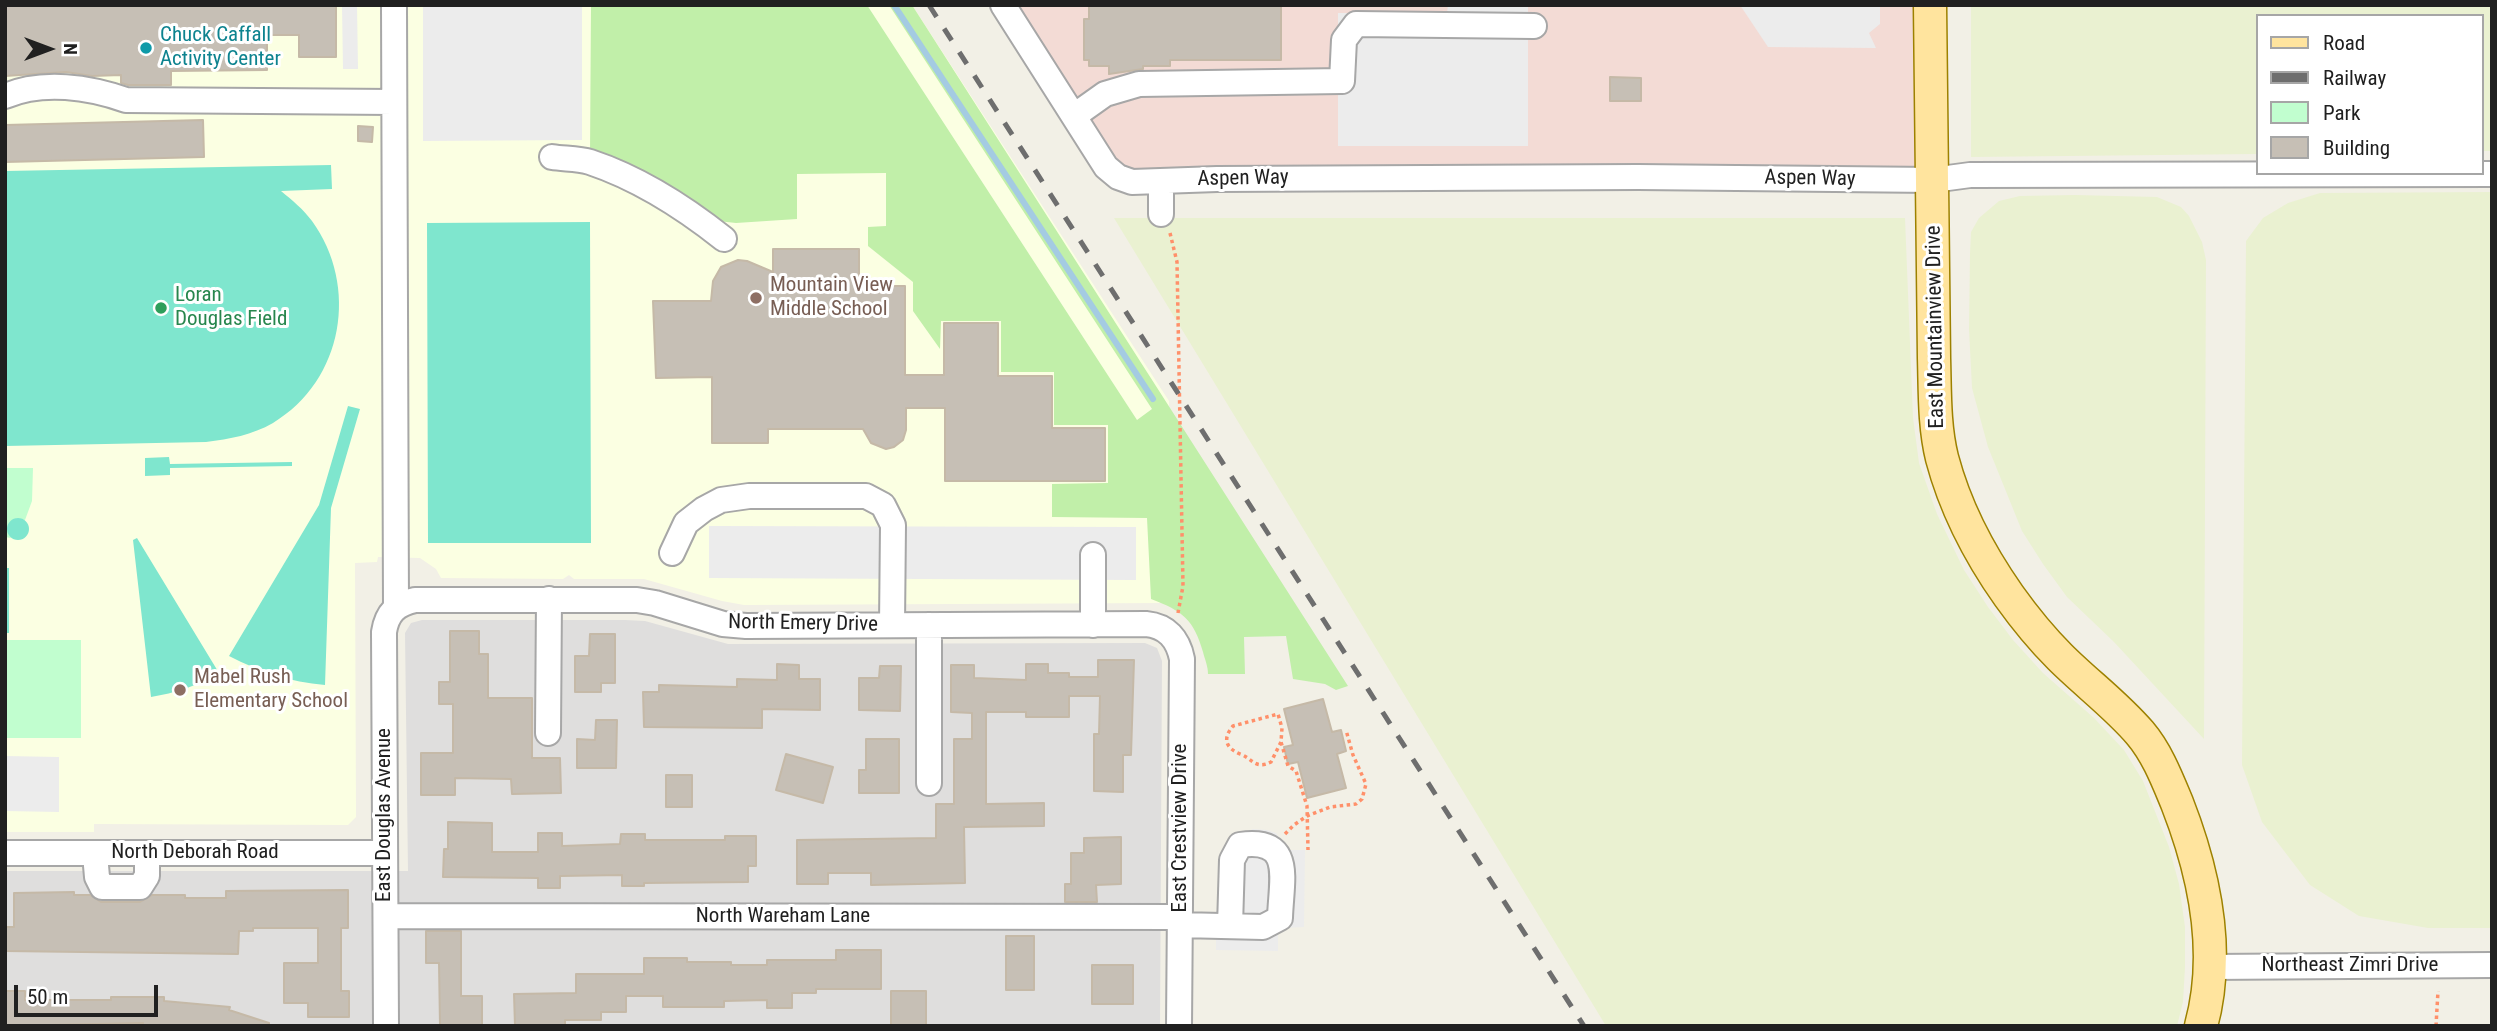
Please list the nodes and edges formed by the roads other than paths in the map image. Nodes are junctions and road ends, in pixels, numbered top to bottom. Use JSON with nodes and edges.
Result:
{"nodes":[{"id":1,"x":394,"y":5,"type":"edge"},
{"id":2,"x":1003,"y":5,"type":"edge"},
{"id":3,"x":1930,"y":5,"type":"edge"},
{"id":4,"x":1534,"y":26,"type":"dead end"},
{"id":5,"x":5,"y":96,"type":"edge"},
{"id":6,"x":394,"y":102,"type":"junction"},
{"id":7,"x":1074,"y":116,"type":"junction"},
{"id":8,"x":552,"y":157,"type":"dead end"},
{"id":9,"x":2256,"y":174,"type":"edge"},
{"id":10,"x":1933,"y":180,"type":"junction"},
{"id":11,"x":1161,"y":181,"type":"junction"},
{"id":12,"x":1161,"y":214,"type":"road end"},
{"id":13,"x":724,"y":239,"type":"dead end"},
{"id":14,"x":672,"y":553,"type":"dead end"},
{"id":15,"x":1093,"y":555,"type":"dead end"},
{"id":16,"x":549,"y":599,"type":"junction"},
{"id":17,"x":396,"y":607,"type":"junction"},
{"id":18,"x":1174,"y":624,"type":"joint"},
{"id":19,"x":892,"y":625,"type":"junction"},
{"id":20,"x":929,"y":625,"type":"junction"},
{"id":21,"x":1093,"y":625,"type":"junction"},
{"id":22,"x":548,"y":733,"type":"dead end"},
{"id":23,"x":929,"y":783,"type":"dead end"},
{"id":24,"x":5,"y":853,"type":"edge"},
{"id":25,"x":385,"y":853,"type":"junction"},
{"id":26,"x":95,"y":854,"type":"junction"},
{"id":27,"x":147,"y":854,"type":"junction"},
{"id":28,"x":386,"y":916,"type":"junction"},
{"id":29,"x":1180,"y":921,"type":"junction"},
{"id":30,"x":1230,"y":926,"type":"dead end"},
{"id":31,"x":2492,"y":965,"type":"edge"},
{"id":32,"x":2208,"y":967,"type":"junction"},
{"id":33,"x":386,"y":1026,"type":"edge"},
{"id":34,"x":1179,"y":1026,"type":"edge"},
{"id":35,"x":2202,"y":1026,"type":"edge"}],
"edges":[{"from":1,"to":6,"type":"street"},
{"from":2,"to":7,"type":"street"},
{"from":3,"to":10,"type":"main road","name":"East Mountainview Drive"},
{"from":4,"to":7,"type":"street"},
{"from":5,"to":6,"type":"street"},
{"from":6,"to":17,"type":"street"},
{"from":7,"to":11,"type":"street"},
{"from":8,"to":13,"type":"street"},
{"from":9,"to":10,"type":"street","name":"Aspen Way"},
{"from":10,"to":11,"type":"street","name":"Aspen Way"},
{"from":10,"to":32,"type":"main road","name":"East Mountainview Drive"},
{"from":11,"to":12,"type":"street"},
{"from":14,"to":19,"type":"street"},
{"from":15,"to":21,"type":"street"},
{"from":16,"to":17,"type":"street","name":"North Emery Drive"},
{"from":16,"to":19,"type":"street","name":"North Emery Drive"},
{"from":16,"to":22,"type":"street"},
{"from":17,"to":25,"type":"street","name":"East Douglas Avenue"},
{"from":18,"to":21,"type":"street","name":"North Emery Drive"},
{"from":18,"to":29,"type":"street","name":"East Crestview Drive"},
{"from":19,"to":20,"type":"street","name":"North Emery Drive"},
{"from":20,"to":21,"type":"street","name":"North Emery Drive"},
{"from":20,"to":23,"type":"street"},
{"from":24,"to":26,"type":"street","name":"North Deborah Road"},
{"from":25,"to":27,"type":"street","name":"North Deborah Road"},
{"from":25,"to":28,"type":"street","name":"East Douglas Avenue"},
{"from":26,"to":27,"type":"street","name":"North Deborah Road"},
{"from":26,"to":27,"type":"street"},
{"from":28,"to":29,"type":"street","name":"North Wareham Lane"},
{"from":28,"to":33,"type":"street","name":"East Douglas Avenue"},
{"from":29,"to":30,"type":"street","name":"North Wareham Lane"},
{"from":29,"to":34,"type":"street","name":"East Crestview Drive"},
{"from":31,"to":32,"type":"street","name":"Northeast Zimri Drive"},
{"from":32,"to":35,"type":"main road","name":"East Mountainview Drive"}]}
